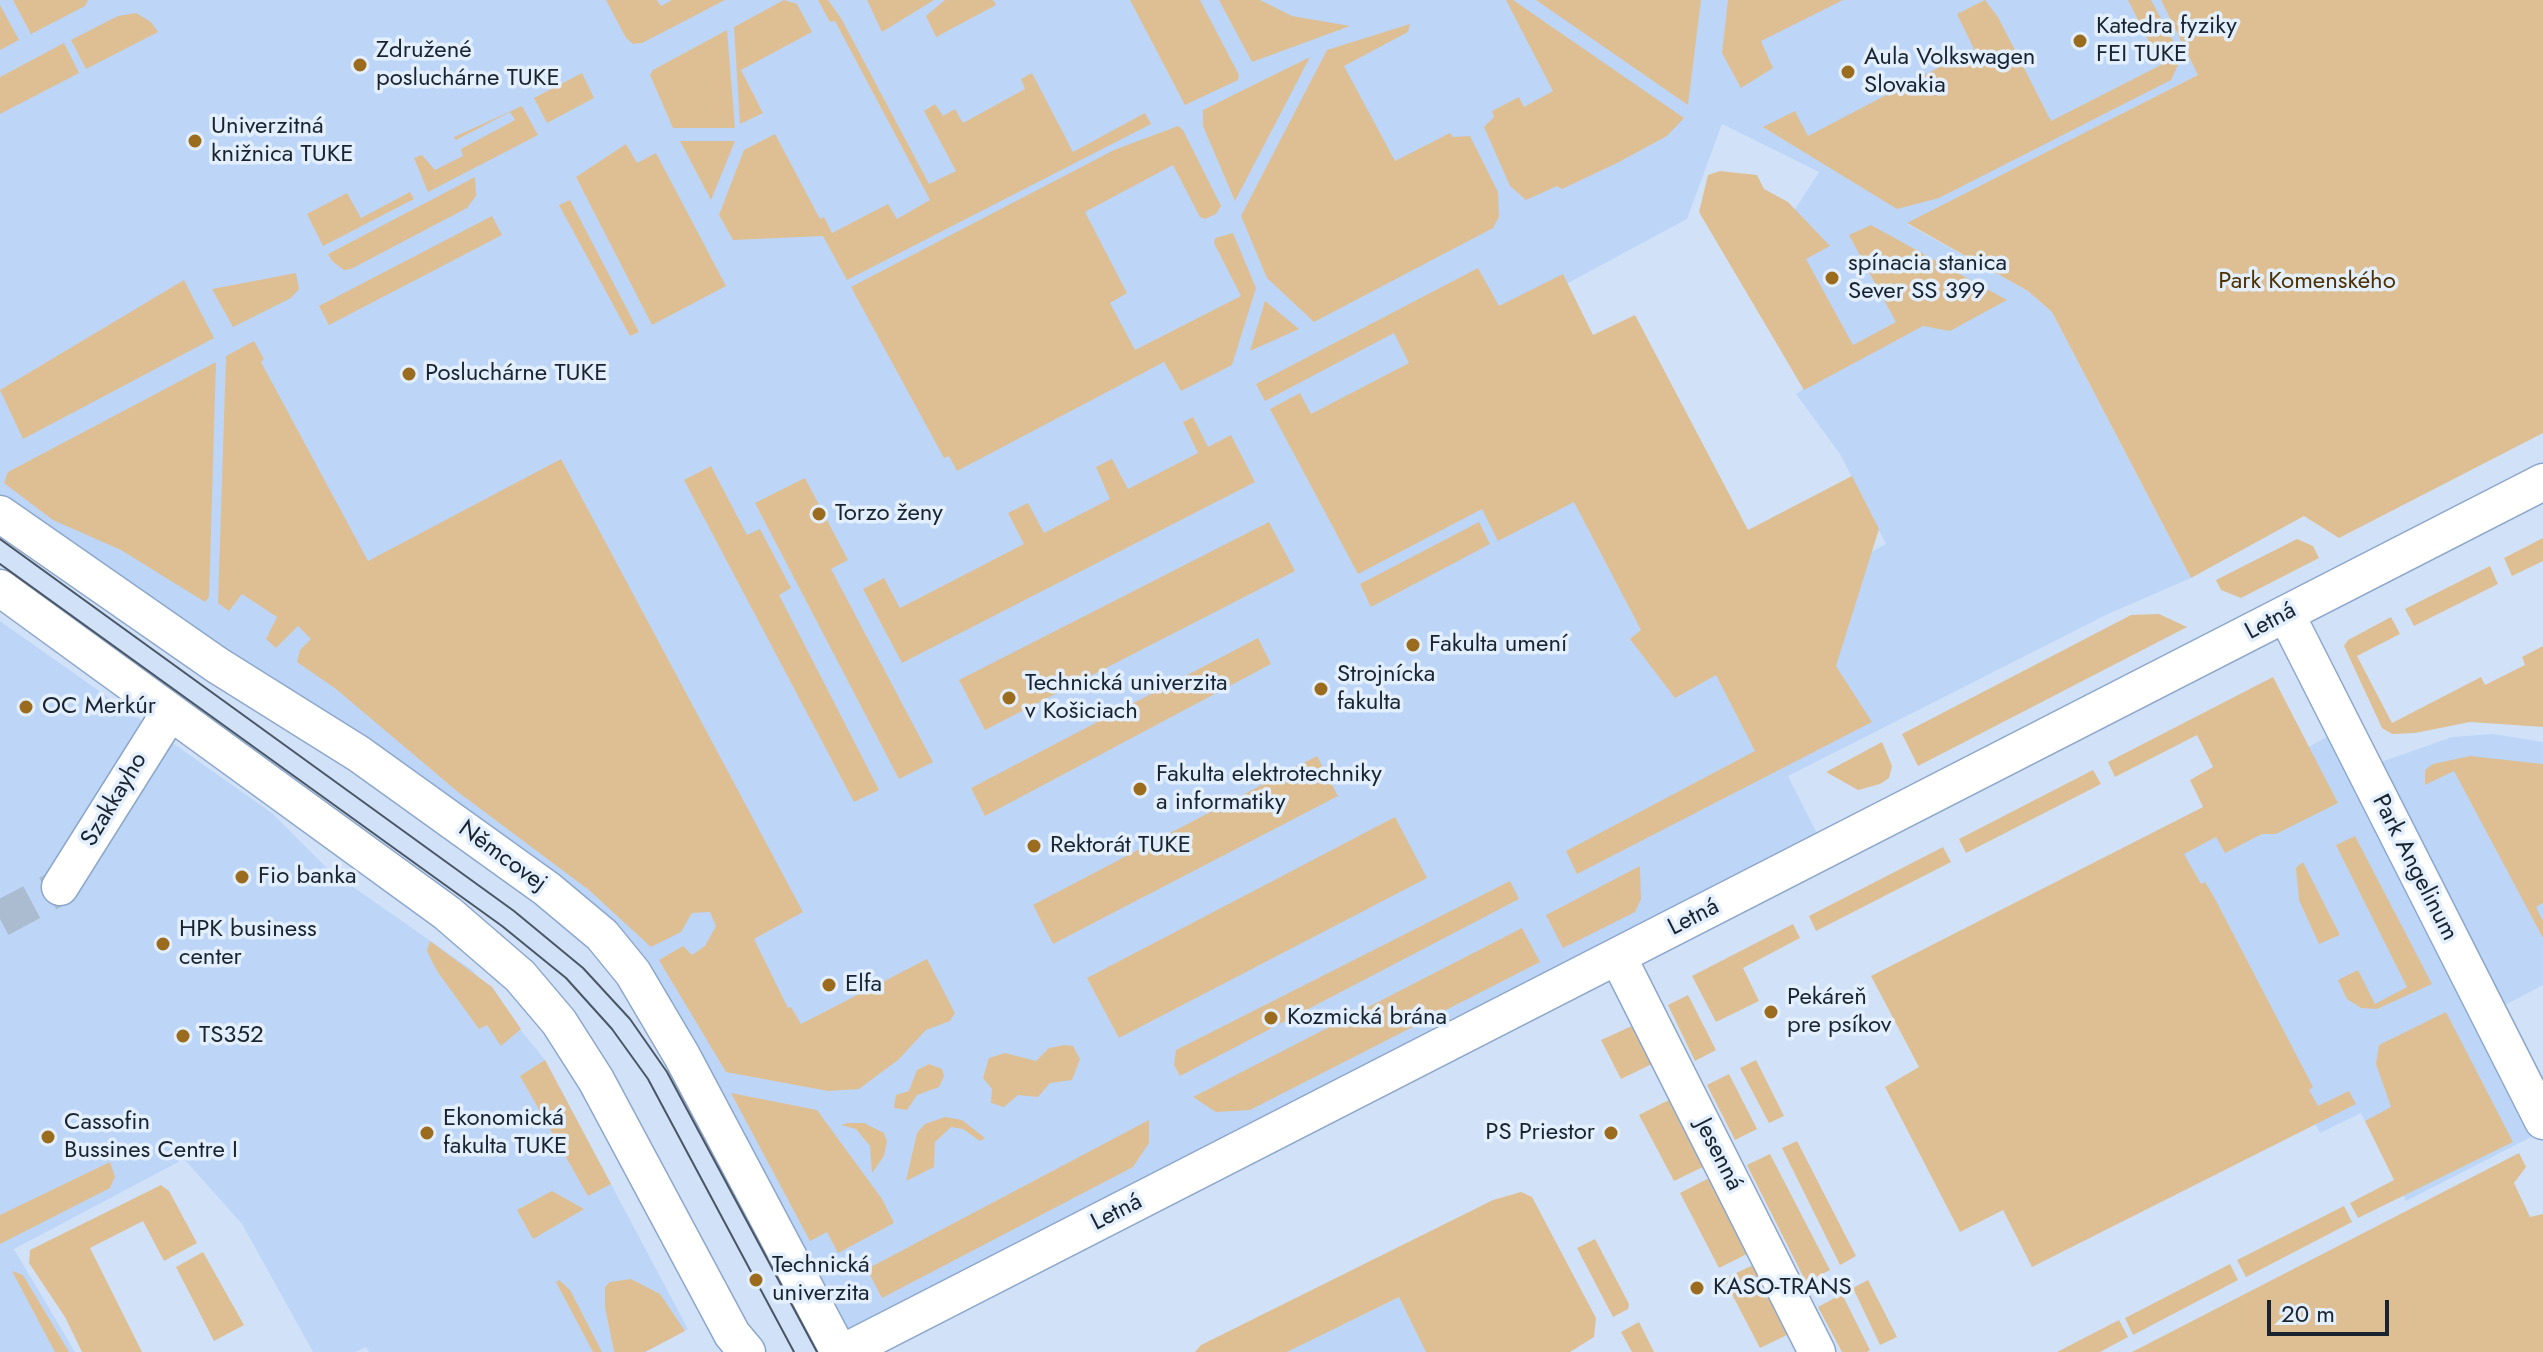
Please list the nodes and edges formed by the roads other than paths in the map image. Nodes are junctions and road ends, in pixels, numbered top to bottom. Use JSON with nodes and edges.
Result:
{"nodes":[{"id":1,"x":2543,"y":482,"type":"edge"},
{"id":2,"x":0,"y":514,"type":"edge"},
{"id":3,"x":0,"y":588,"type":"edge"},
{"id":4,"x":2286,"y":614,"type":"junction"},
{"id":5,"x":170,"y":712,"type":"junction"},
{"id":6,"x":60,"y":887,"type":"tunnel mouth"},
{"id":7,"x":1618,"y":957,"type":"junction"},
{"id":8,"x":2543,"y":1121,"type":"edge"},
{"id":9,"x":747,"y":1352,"type":"edge"},
{"id":10,"x":841,"y":1352,"type":"edge"},
{"id":11,"x":1817,"y":1352,"type":"edge"}],
"edges":[{"from":1,"to":4,"type":"street","name":"Letná"},
{"from":2,"to":10,"type":"street","name":"Němcovej"},
{"from":3,"to":5,"type":"street"},
{"from":4,"to":7,"type":"street","name":"Letná"},
{"from":4,"to":8,"type":"street","name":"Park Angelinum"},
{"from":5,"to":6,"type":"street","name":"Szakkayho"},
{"from":5,"to":9,"type":"street"},
{"from":7,"to":10,"type":"street","name":"Letná"},
{"from":7,"to":11,"type":"street","name":"Jesenná"}]}
